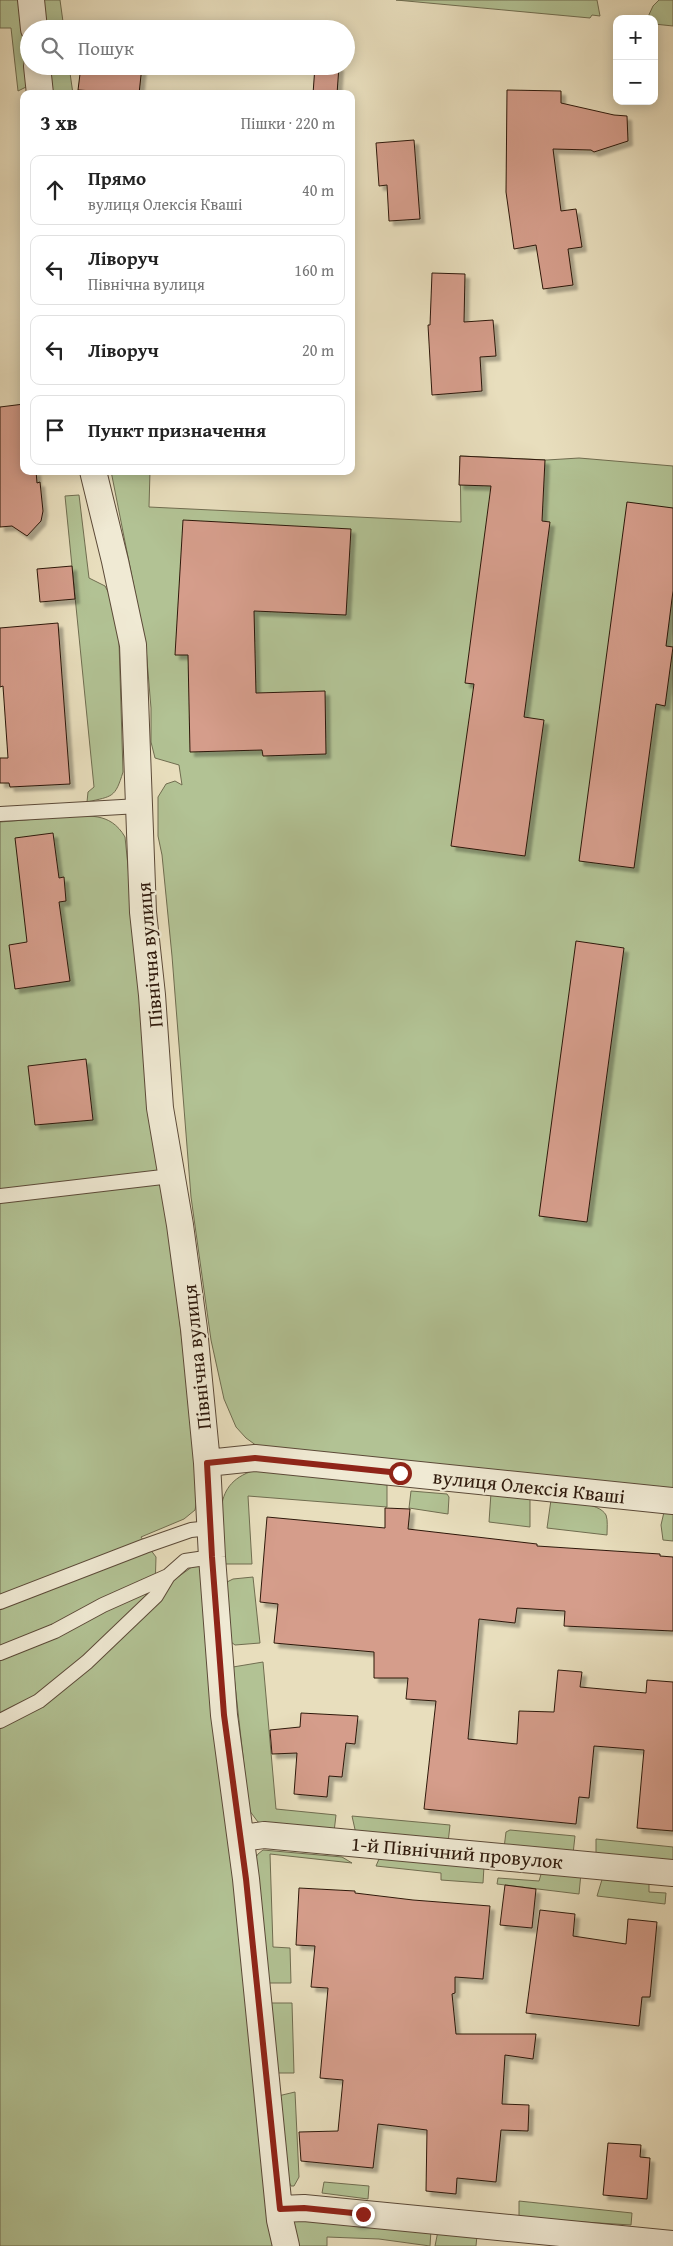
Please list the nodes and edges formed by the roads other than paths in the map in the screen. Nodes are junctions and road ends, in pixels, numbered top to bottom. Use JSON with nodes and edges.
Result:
{"nodes":[{"id":1,"x":31,"y":0,"type":"edge"},
{"id":2,"x":33,"y":20,"type":"edge"},
{"id":3,"x":38,"y":75,"type":"edge"},
{"id":4,"x":40,"y":90,"type":"edge"},
{"id":5,"x":94,"y":475,"type":"edge"},
{"id":6,"x":140,"y":806,"type":"junction"},
{"id":7,"x":0,"y":814,"type":"edge"},
{"id":8,"x":171,"y":1176,"type":"junction"},
{"id":9,"x":0,"y":1196,"type":"edge"},
{"id":10,"x":207,"y":1463,"type":"junction"},
{"id":11,"x":673,"y":1501,"type":"edge"},
{"id":12,"x":210,"y":1528,"type":"junction"},
{"id":13,"x":212,"y":1557,"type":"junction"},
{"id":14,"x":168,"y":1576,"type":"junction"},
{"id":15,"x":0,"y":1602,"type":"edge"},
{"id":16,"x":0,"y":1653,"type":"edge"},
{"id":17,"x":0,"y":1720,"type":"edge"},
{"id":18,"x":242,"y":1838,"type":"junction"},
{"id":19,"x":673,"y":1873,"type":"edge"},
{"id":20,"x":280,"y":2209,"type":"junction"},
{"id":21,"x":673,"y":2244,"type":"edge"},
{"id":22,"x":286,"y":2246,"type":"edge"}],
"edges":[{"from":1,"to":2,"type":"street"},
{"from":3,"to":4,"type":"street"},
{"from":5,"to":6,"type":"street","name":"Північна вулиця"},
{"from":6,"to":7,"type":"lane"},
{"from":6,"to":8,"type":"street","name":"Північна вулиця"},
{"from":8,"to":9,"type":"lane"},
{"from":8,"to":10,"type":"street","name":"Північна вулиця"},
{"from":10,"to":11,"type":"street","name":"вулиця Олексія Кваші"},
{"from":10,"to":12,"type":"street","name":"Північна вулиця"},
{"from":12,"to":13,"type":"street","name":"Північна вулиця"},
{"from":12,"to":15,"type":"lane"},
{"from":13,"to":14,"type":"lane"},
{"from":13,"to":18,"type":"street","name":"Північна вулиця"},
{"from":14,"to":16,"type":"lane"},
{"from":14,"to":17,"type":"lane"},
{"from":18,"to":19,"type":"street","name":"1-й Північний провулок"},
{"from":18,"to":20,"type":"street","name":"Північна вулиця"},
{"from":20,"to":21,"type":"street"},
{"from":20,"to":22,"type":"street","name":"Північна вулиця"}]}
